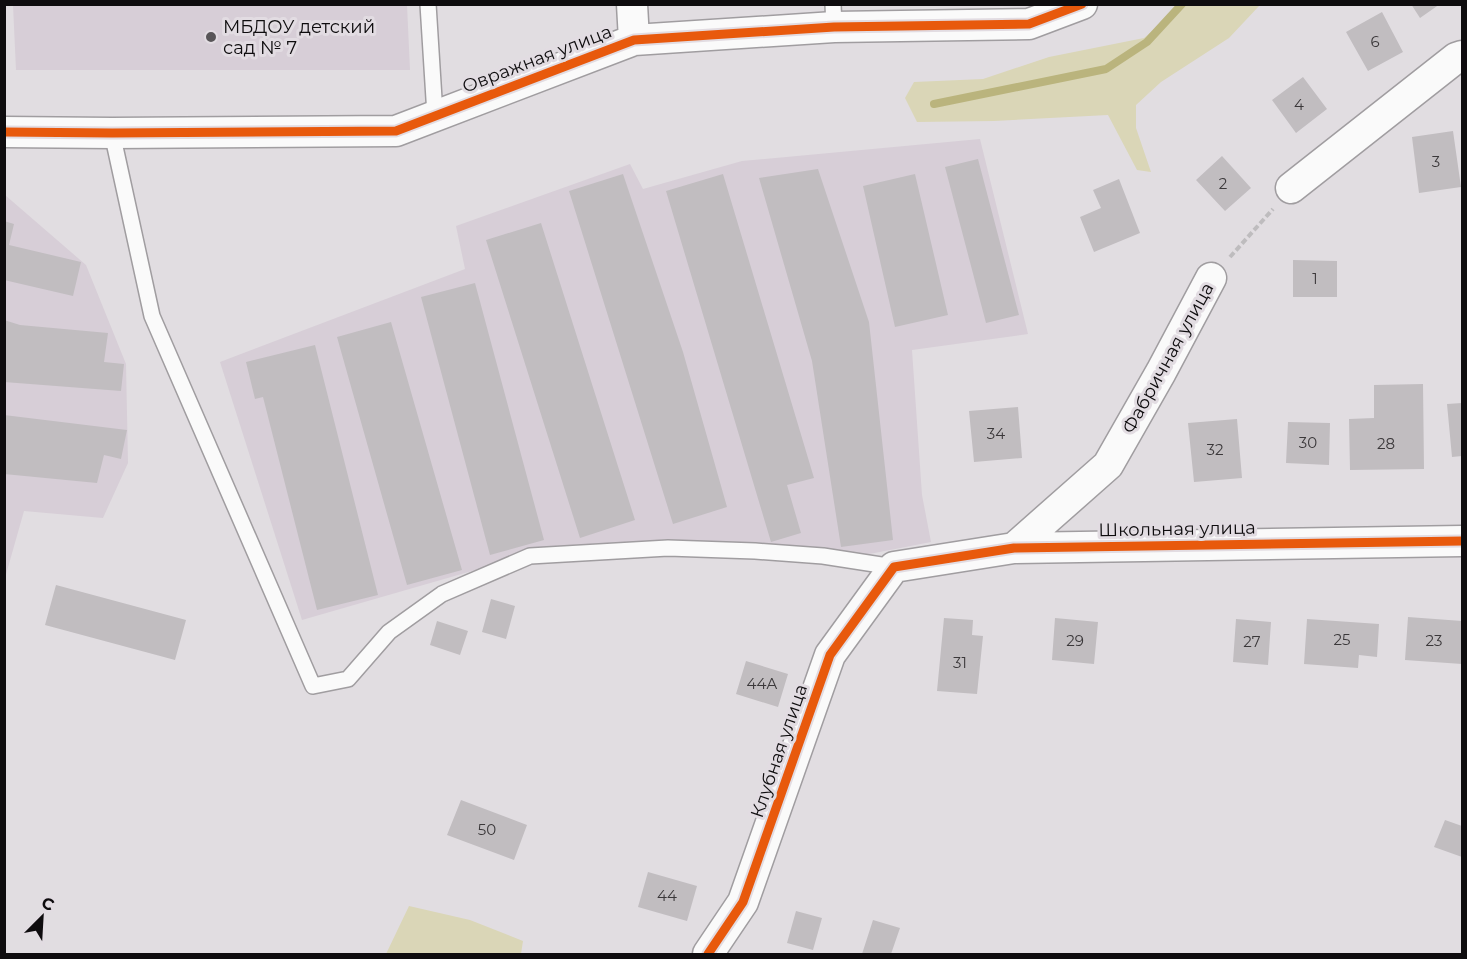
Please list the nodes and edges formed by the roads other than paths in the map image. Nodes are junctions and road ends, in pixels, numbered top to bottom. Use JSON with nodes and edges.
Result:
{"nodes":[{"id":1,"x":428,"y":4,"type":"edge"},
{"id":2,"x":632,"y":4,"type":"edge"},
{"id":3,"x":1082,"y":4,"type":"edge"},
{"id":4,"x":1029,"y":14,"type":"edge"},
{"id":5,"x":834,"y":16,"type":"edge"},
{"id":6,"x":634,"y":40,"type":"junction"},
{"id":7,"x":1462,"y":56,"type":"edge"},
{"id":8,"x":435,"y":115,"type":"junction"},
{"id":9,"x":4,"y":132,"type":"edge"},
{"id":10,"x":112,"y":134,"type":"junction"},
{"id":11,"x":1291,"y":188,"type":"road end"},
{"id":12,"x":1211,"y":278,"type":"road end"},
{"id":13,"x":1462,"y":541,"type":"edge"},
{"id":14,"x":1014,"y":548,"type":"junction"},
{"id":15,"x":894,"y":567,"type":"junction"},
{"id":16,"x":708,"y":954,"type":"edge"}],
"edges":[{"from":1,"to":8,"type":"lane"},
{"from":2,"to":6,"type":"street"},
{"from":3,"to":4,"type":"street","name":"Овражная улица"},
{"from":4,"to":5,"type":"street","name":"Овражная улица"},
{"from":5,"to":6,"type":"street","name":"Овражная улица"},
{"from":6,"to":8,"type":"street","name":"Овражная улица"},
{"from":7,"to":11,"type":"street"},
{"from":8,"to":10,"type":"street","name":"Овражная улица"},
{"from":9,"to":10,"type":"street","name":"Овражная улица"},
{"from":10,"to":15,"type":"lane"},
{"from":12,"to":14,"type":"street","name":"Фабричная улица"},
{"from":13,"to":14,"type":"street","name":"Школьная улица"},
{"from":14,"to":15,"type":"street","name":"Школьная улица"},
{"from":15,"to":16,"type":"street","name":"Клубная улица"}]}
